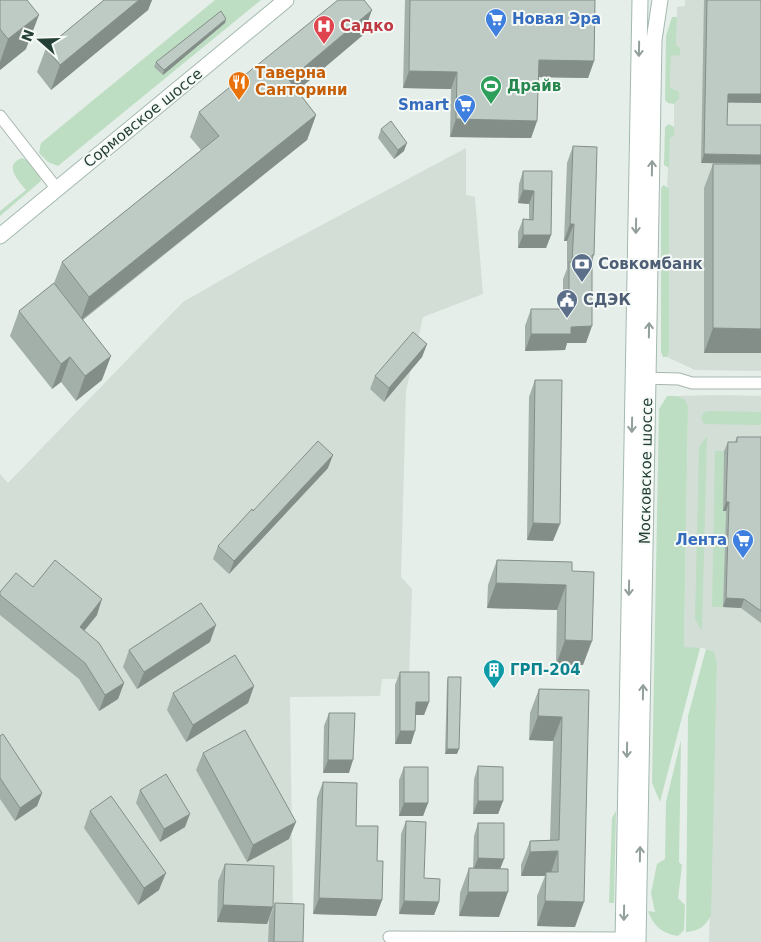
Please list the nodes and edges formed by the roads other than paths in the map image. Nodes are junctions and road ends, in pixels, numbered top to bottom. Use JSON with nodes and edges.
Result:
{"nodes":[{"id":1,"x":286,"y":0,"type":"edge"},
{"id":2,"x":640,"y":0,"type":"edge"},
{"id":3,"x":660,"y":0,"type":"edge"},
{"id":4,"x":0,"y":116,"type":"edge"},
{"id":5,"x":57,"y":189,"type":"junction"},
{"id":6,"x":0,"y":236,"type":"edge"},
{"id":7,"x":640,"y":378,"type":"junction"},
{"id":8,"x":761,"y":383,"type":"edge"},
{"id":9,"x":389,"y":937,"type":"dead end"},
{"id":10,"x":623,"y":940,"type":"edge"},
{"id":11,"x":638,"y":942,"type":"edge"}],
"edges":[{"from":1,"to":5,"type":"main road","name":"Сормовское шоссе"},
{"from":2,"to":7,"type":"main road","name":"Московское шоссе","one_way":true},
{"from":7,"to":3,"type":"main road","name":"Московское шоссе","one_way":true},
{"from":4,"to":5,"type":"street"},
{"from":5,"to":6,"type":"main road","name":"Сормовское шоссе"},
{"from":7,"to":8,"type":"street"},
{"from":7,"to":10,"type":"main road","name":"Московское шоссе","one_way":true},
{"from":11,"to":7,"type":"main road","name":"Московское шоссе","one_way":true},
{"from":9,"to":10,"type":"street"}]}
